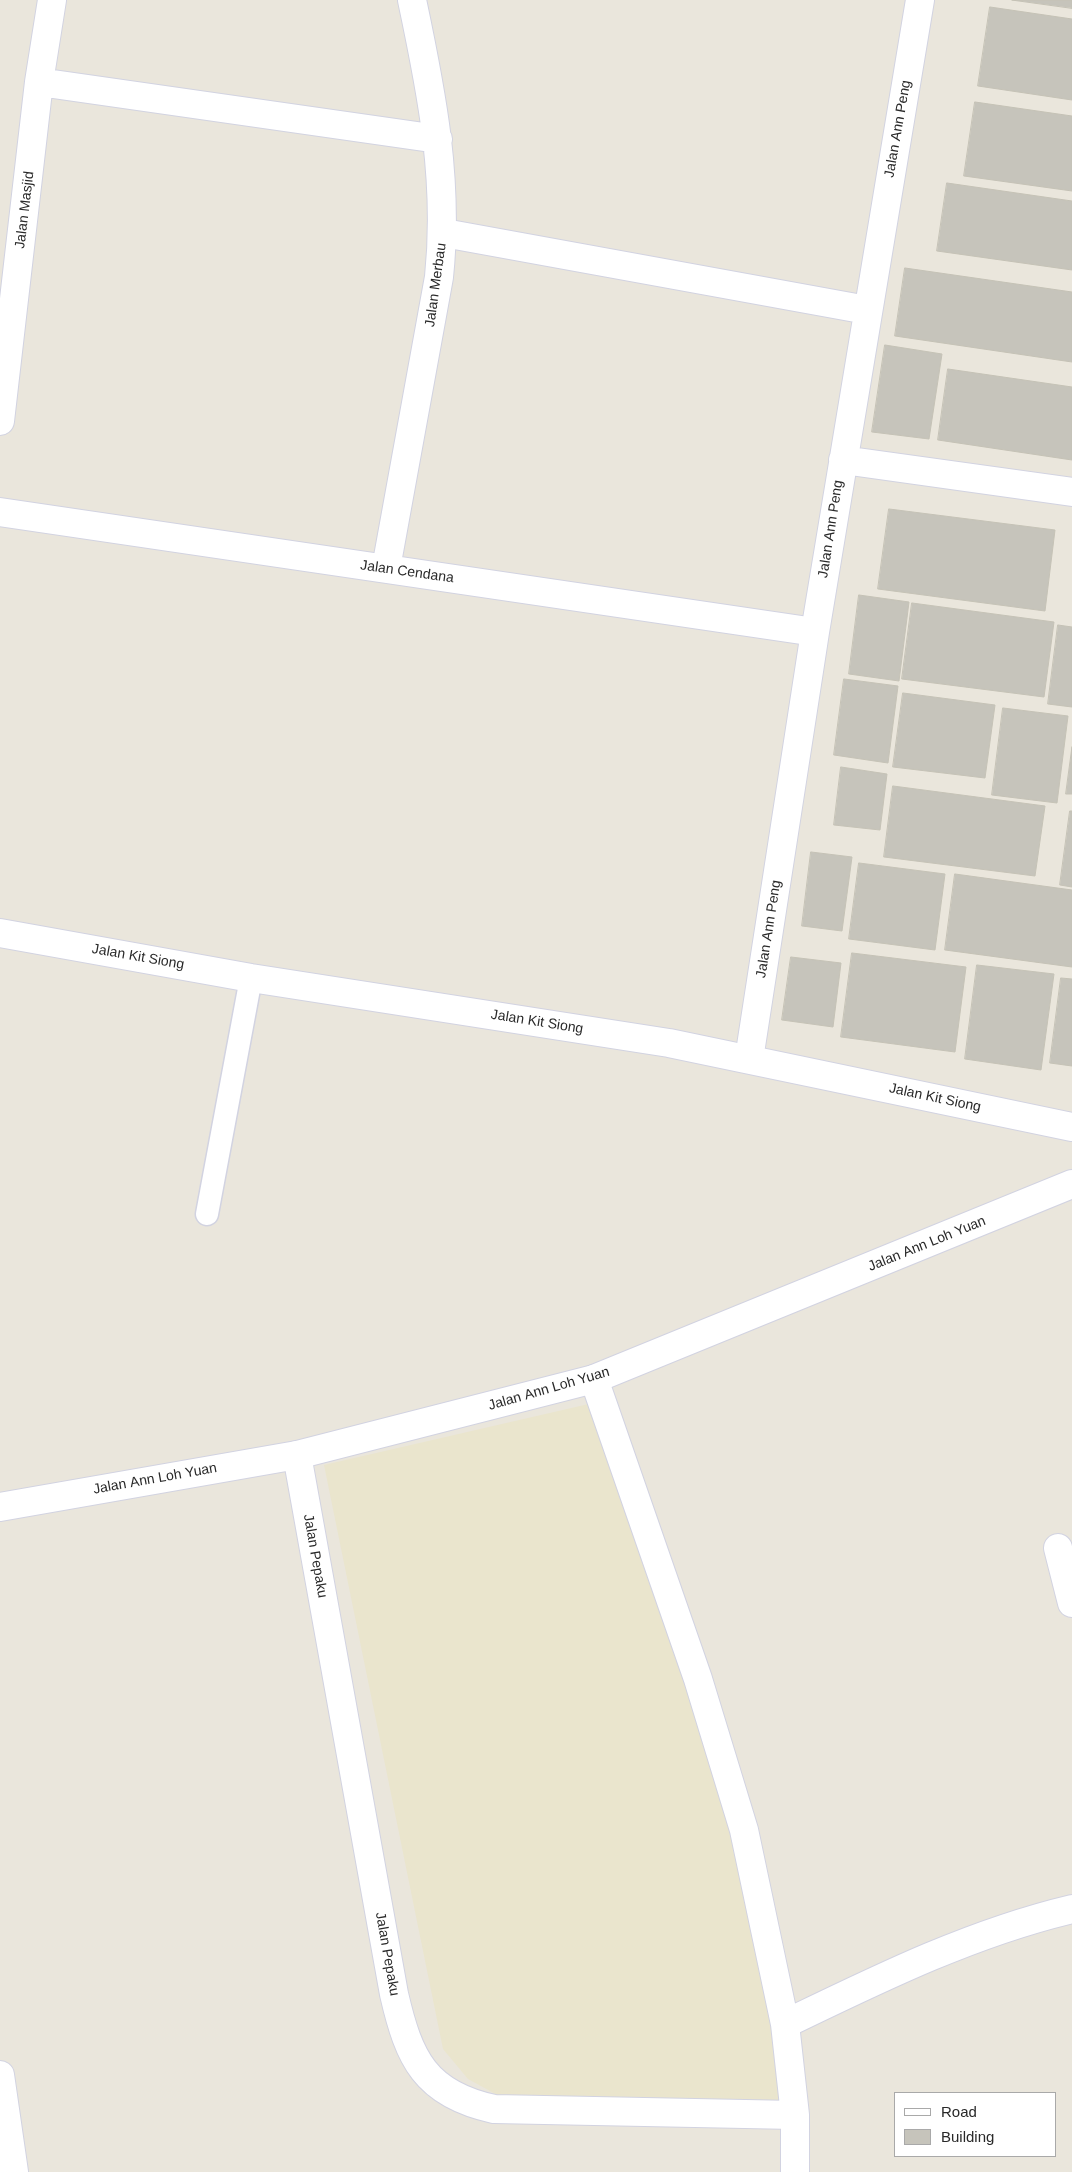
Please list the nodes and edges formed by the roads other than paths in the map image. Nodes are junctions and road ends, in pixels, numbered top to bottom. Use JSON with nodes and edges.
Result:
{"nodes":[{"id":1,"x":52,"y":0,"type":"edge"},
{"id":2,"x":412,"y":0,"type":"edge"},
{"id":3,"x":920,"y":0,"type":"edge"},
{"id":4,"x":40,"y":82,"type":"junction"},
{"id":5,"x":438,"y":139,"type":"junction"},
{"id":6,"x":444,"y":233,"type":"junction"},
{"id":7,"x":867,"y":310,"type":"junction"},
{"id":8,"x":0,"y":421,"type":"edge"},
{"id":9,"x":843,"y":460,"type":"junction"},
{"id":10,"x":1072,"y":492,"type":"edge"},
{"id":11,"x":0,"y":512,"type":"edge"},
{"id":12,"x":386,"y":568,"type":"junction"},
{"id":13,"x":814,"y":632,"type":"junction"},
{"id":14,"x":0,"y":933,"type":"edge"},
{"id":15,"x":251,"y":978,"type":"junction"},
{"id":16,"x":749,"y":1059,"type":"junction"},
{"id":17,"x":1072,"y":1127,"type":"edge"},
{"id":18,"x":1072,"y":1184,"type":"edge"},
{"id":19,"x":207,"y":1214,"type":"dead end"},
{"id":20,"x":594,"y":1379,"type":"junction"},
{"id":21,"x":297,"y":1455,"type":"junction"},
{"id":22,"x":0,"y":1507,"type":"edge"},
{"id":23,"x":1058,"y":1548,"type":"dead end"},
{"id":24,"x":1072,"y":1603,"type":"edge"},
{"id":25,"x":1072,"y":1909,"type":"edge"},
{"id":26,"x":785,"y":2024,"type":"junction"},
{"id":27,"x":0,"y":2075,"type":"edge"},
{"id":28,"x":795,"y":2115,"type":"junction"},
{"id":29,"x":14,"y":2172,"type":"edge"},
{"id":30,"x":795,"y":2172,"type":"edge"}],
"edges":[{"from":1,"to":4,"type":"street","name":"Jalan Masjid"},
{"from":2,"to":5,"type":"street","name":"Jalan Merbau"},
{"from":3,"to":7,"type":"street","name":"Jalan Ann Peng"},
{"from":4,"to":5,"type":"street"},
{"from":4,"to":8,"type":"street","name":"Jalan Masjid"},
{"from":5,"to":6,"type":"street","name":"Jalan Merbau"},
{"from":6,"to":7,"type":"street"},
{"from":6,"to":12,"type":"street","name":"Jalan Merbau"},
{"from":7,"to":9,"type":"street","name":"Jalan Ann Peng"},
{"from":9,"to":10,"type":"street"},
{"from":9,"to":13,"type":"street","name":"Jalan Ann Peng"},
{"from":11,"to":12,"type":"street","name":"Jalan Cendana"},
{"from":12,"to":13,"type":"street","name":"Jalan Cendana"},
{"from":13,"to":16,"type":"street","name":"Jalan Ann Peng"},
{"from":14,"to":15,"type":"street","name":"Jalan Kit Siong"},
{"from":15,"to":16,"type":"street","name":"Jalan Kit Siong"},
{"from":15,"to":19,"type":"lane"},
{"from":16,"to":17,"type":"street","name":"Jalan Kit Siong"},
{"from":18,"to":20,"type":"street","name":"Jalan Ann Loh Yuan"},
{"from":20,"to":21,"type":"street","name":"Jalan Ann Loh Yuan"},
{"from":20,"to":26,"type":"street"},
{"from":21,"to":22,"type":"street","name":"Jalan Ann Loh Yuan"},
{"from":21,"to":28,"type":"street","name":"Jalan Pepaku"},
{"from":23,"to":24,"type":"street"},
{"from":25,"to":26,"type":"street"},
{"from":26,"to":28,"type":"street"},
{"from":27,"to":29,"type":"street"},
{"from":28,"to":30,"type":"street"}]}
